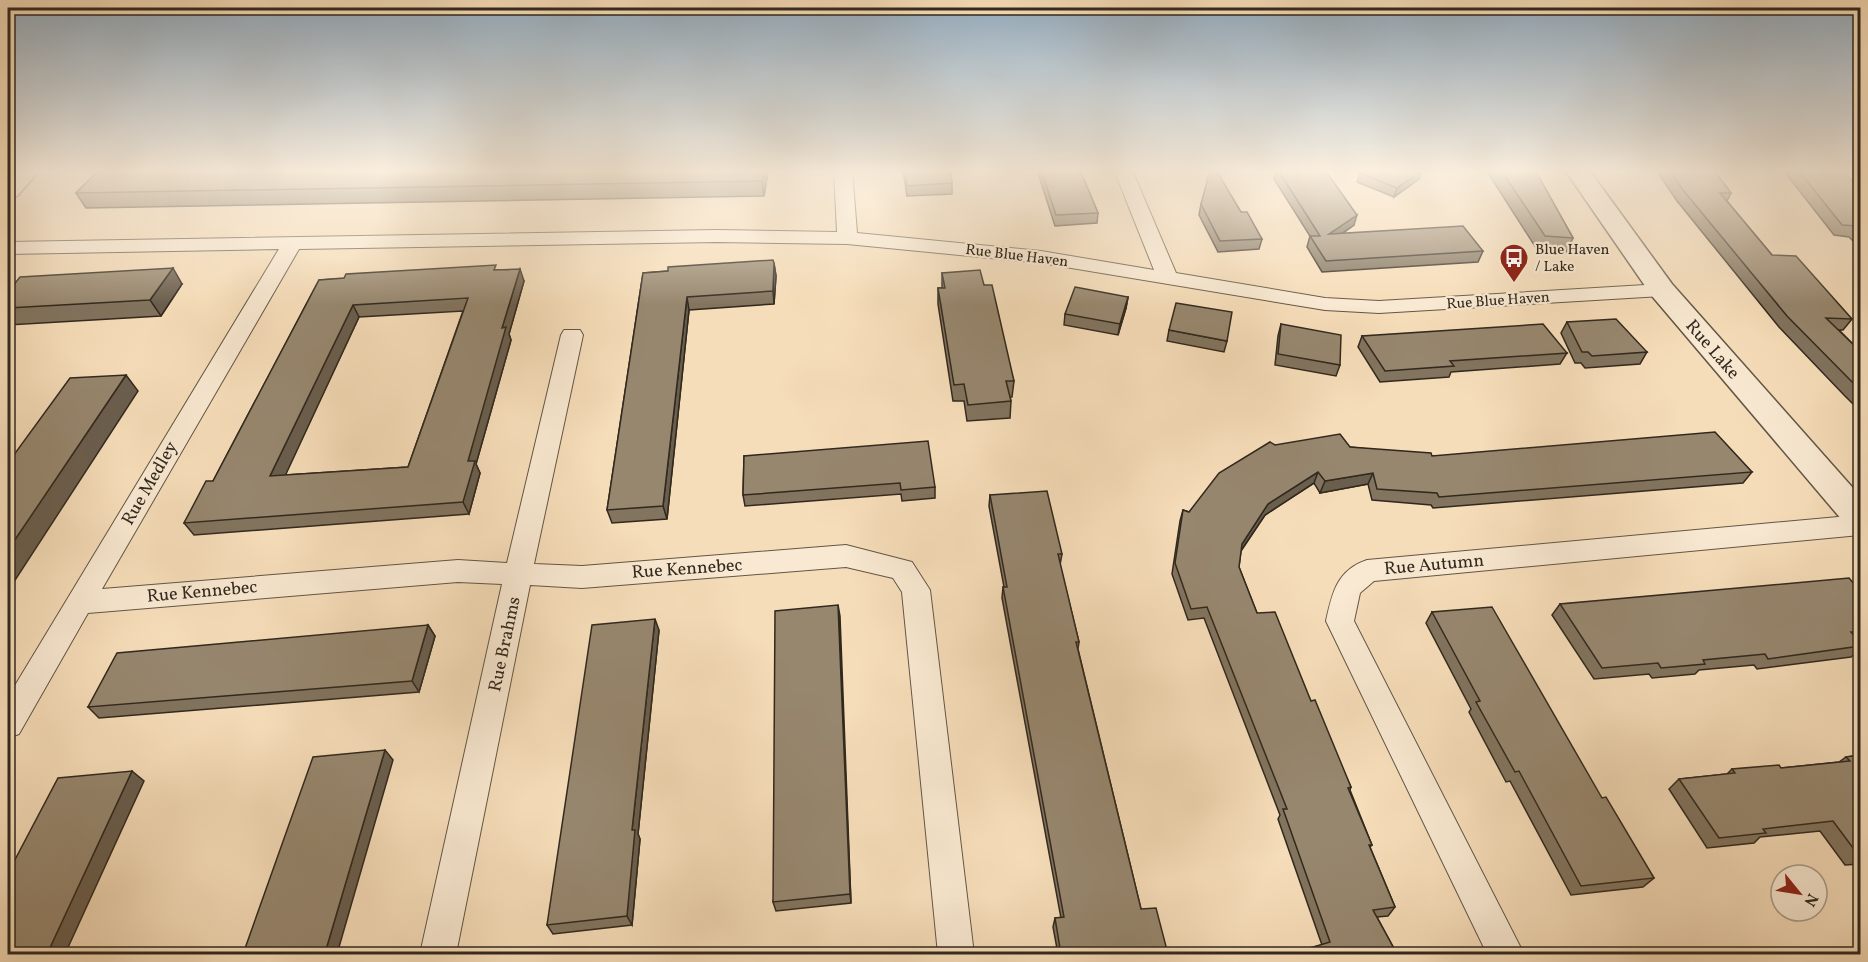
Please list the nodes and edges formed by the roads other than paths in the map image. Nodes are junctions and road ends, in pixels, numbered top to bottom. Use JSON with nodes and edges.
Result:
{"nodes":[{"id":1,"x":846,"y":215,"type":"edge"},
{"id":2,"x":1142,"y":215,"type":"edge"},
{"id":3,"x":1609,"y":215,"type":"edge"},
{"id":4,"x":848,"y":238,"type":"junction"},
{"id":5,"x":293,"y":243,"type":"junction"},
{"id":6,"x":8,"y":248,"type":"edge"},
{"id":7,"x":1168,"y":278,"type":"junction"},
{"id":8,"x":1662,"y":290,"type":"junction"},
{"id":9,"x":572,"y":334,"type":"dead end"},
{"id":10,"x":1860,"y":518,"type":"edge"},
{"id":11,"x":1860,"y":525,"type":"edge"},
{"id":12,"x":519,"y":574,"type":"junction"},
{"id":13,"x":80,"y":602,"type":"junction"},
{"id":14,"x":8,"y":724,"type":"edge"},
{"id":15,"x":438,"y":954,"type":"edge"},
{"id":16,"x":956,"y":954,"type":"edge"},
{"id":17,"x":1506,"y":954,"type":"edge"}],
"edges":[{"from":1,"to":4,"type":"street"},
{"from":2,"to":7,"type":"street"},
{"from":3,"to":8,"type":"street","name":"Rue Lake"},
{"from":4,"to":5,"type":"street","name":"Rue Blue Haven"},
{"from":4,"to":7,"type":"street","name":"Rue Blue Haven"},
{"from":5,"to":6,"type":"street","name":"Rue Blue Haven"},
{"from":5,"to":13,"type":"street","name":"Rue Medley"},
{"from":7,"to":8,"type":"street","name":"Rue Blue Haven"},
{"from":8,"to":10,"type":"street","name":"Rue Lake"},
{"from":9,"to":12,"type":"street","name":"Rue Brahms"},
{"from":11,"to":17,"type":"street","name":"Rue Autumn"},
{"from":12,"to":13,"type":"street","name":"Rue Kennebec"},
{"from":12,"to":15,"type":"street","name":"Rue Brahms"},
{"from":12,"to":16,"type":"street","name":"Rue Kennebec"},
{"from":13,"to":14,"type":"street","name":"Rue Medley"}]}
